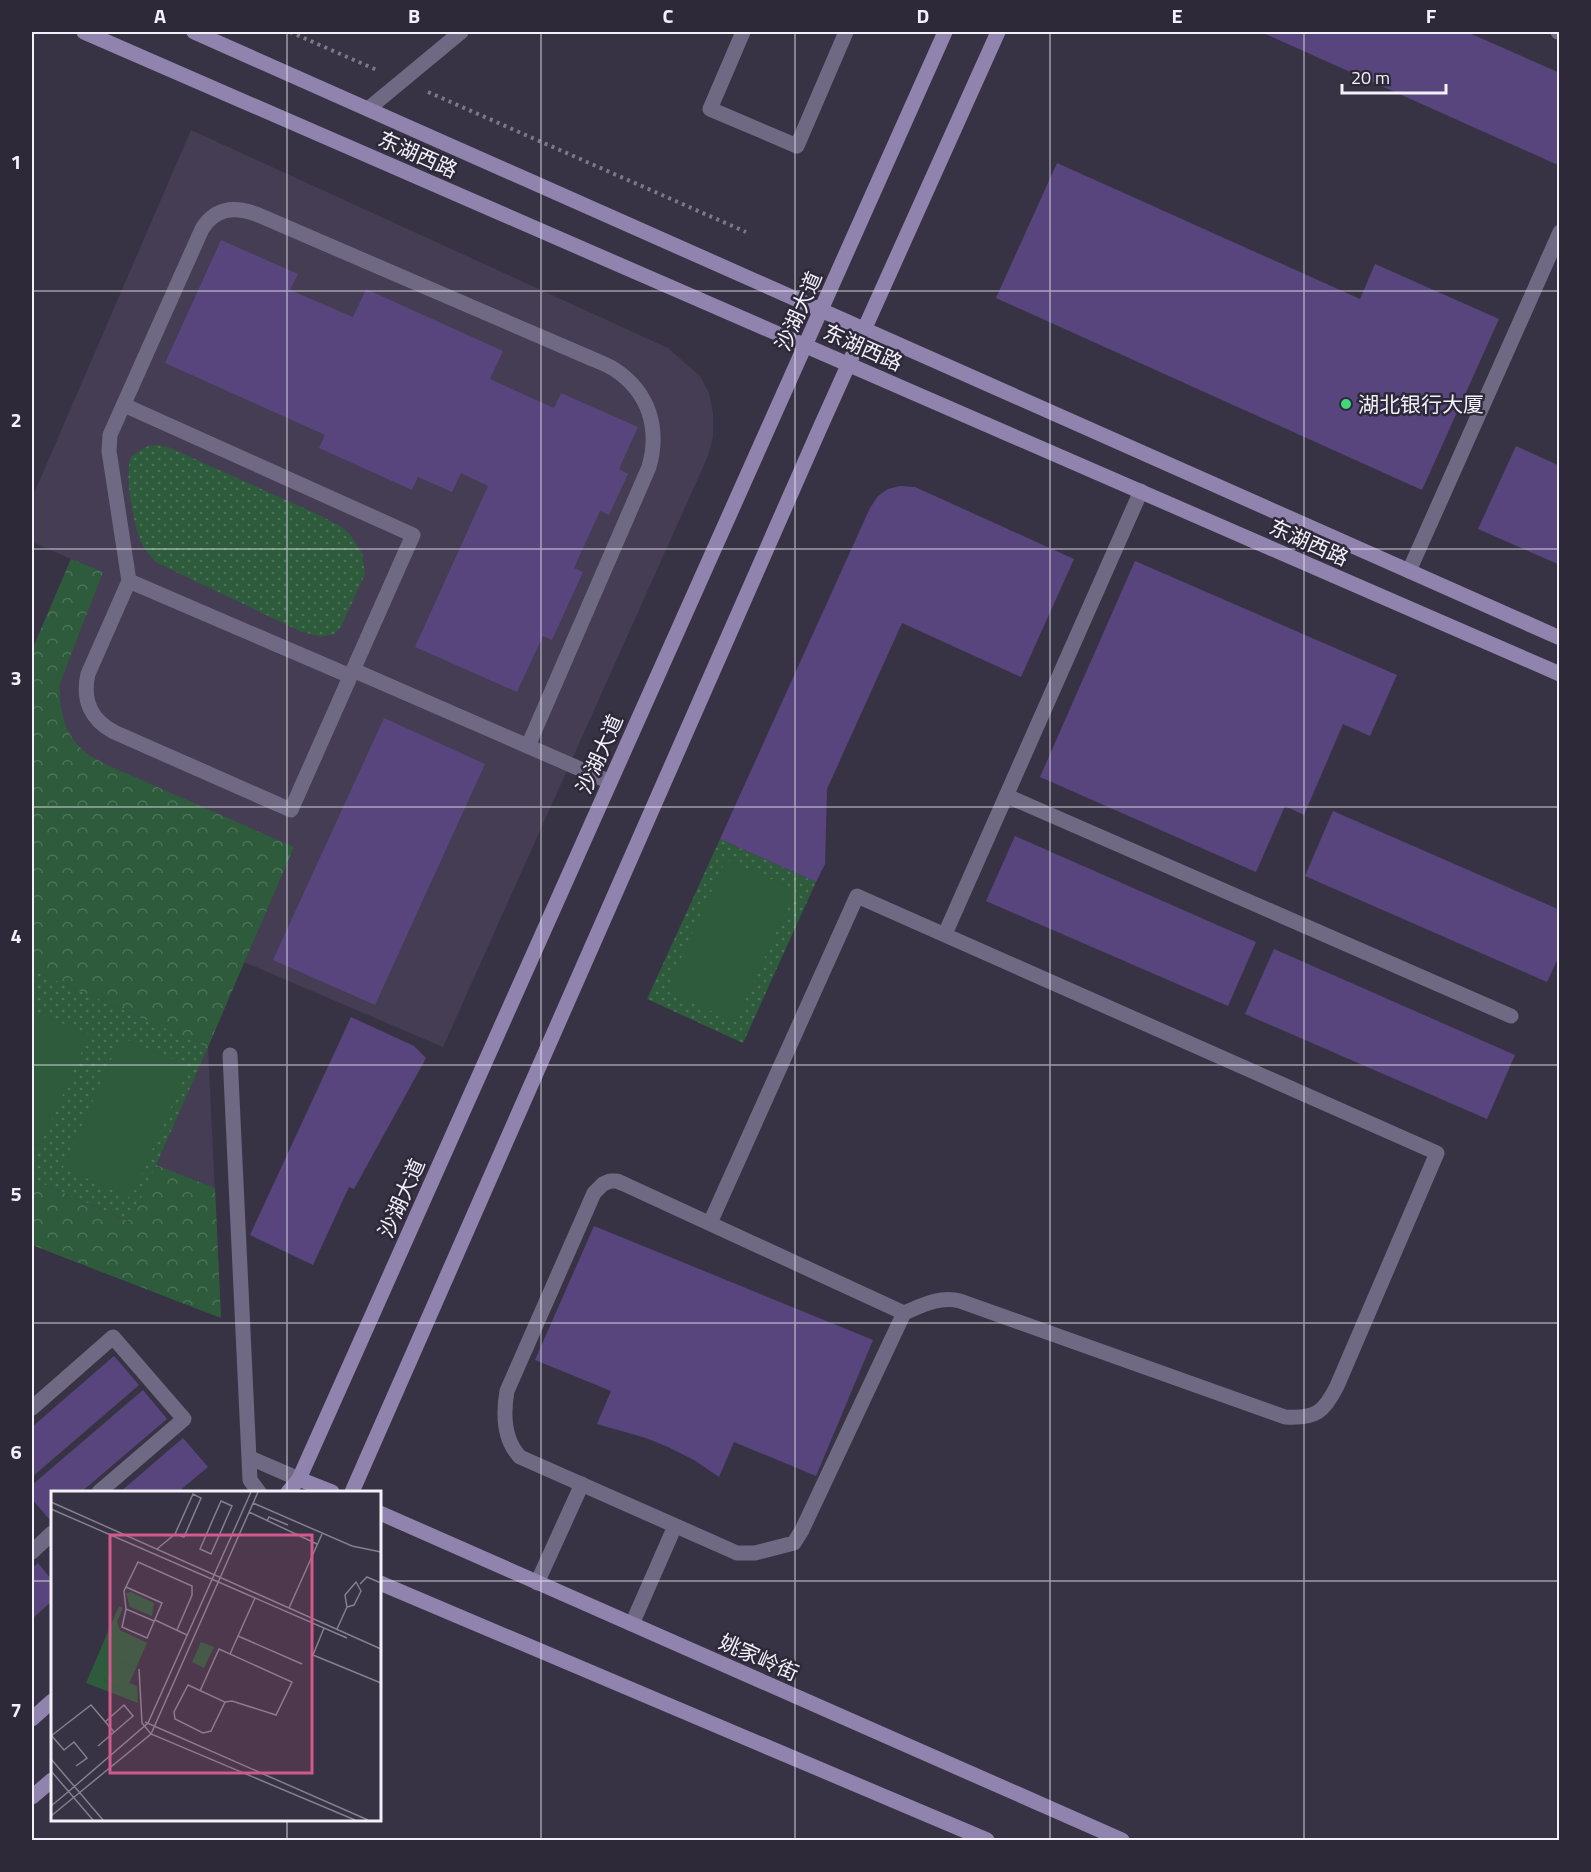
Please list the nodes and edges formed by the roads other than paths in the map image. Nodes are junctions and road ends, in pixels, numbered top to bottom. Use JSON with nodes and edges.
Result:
{"nodes":[{"id":1,"x":84,"y":32,"type":"edge"},
{"id":2,"x":194,"y":32,"type":"edge"},
{"id":3,"x":461,"y":32,"type":"edge"},
{"id":4,"x":743,"y":32,"type":"edge"},
{"id":5,"x":846,"y":32,"type":"edge"},
{"id":6,"x":945,"y":32,"type":"edge"},
{"id":7,"x":998,"y":32,"type":"edge"},
{"id":8,"x":368,"y":109,"type":"junction"},
{"id":9,"x":1560,"y":232,"type":"edge"},
{"id":10,"x":821,"y":309,"type":"junction"},
{"id":11,"x":865,"y":328,"type":"junction"},
{"id":12,"x":806,"y":345,"type":"junction"},
{"id":13,"x":849,"y":364,"type":"junction"},
{"id":14,"x":124,"y":405,"type":"junction"},
{"id":15,"x":1141,"y":491,"type":"junction"},
{"id":16,"x":1409,"y":571,"type":"junction"},
{"id":17,"x":129,"y":581,"type":"junction"},
{"id":18,"x":1560,"y":638,"type":"edge"},
{"id":19,"x":352,"y":673,"type":"junction"},
{"id":20,"x":1560,"y":674,"type":"edge"},
{"id":21,"x":528,"y":746,"type":"junction"},
{"id":22,"x":610,"y":782,"type":"junction"},
{"id":23,"x":1007,"y":796,"type":"junction"},
{"id":24,"x":945,"y":934,"type":"junction"},
{"id":25,"x":1511,"y":1016,"type":"dead end"},
{"id":26,"x":230,"y":1055,"type":"dead end"},
{"id":27,"x":710,"y":1223,"type":"junction"},
{"id":28,"x":904,"y":1313,"type":"junction"},
{"id":29,"x":32,"y":1408,"type":"edge"},
{"id":30,"x":250,"y":1458,"type":"junction"},
{"id":31,"x":299,"y":1479,"type":"junction"},
{"id":32,"x":582,"y":1484,"type":"junction"},
{"id":33,"x":100,"y":1491,"type":"edge"},
{"id":34,"x":258,"y":1491,"type":"edge"},
{"id":35,"x":289,"y":1491,"type":"edge"},
{"id":36,"x":329,"y":1491,"type":"edge"},
{"id":37,"x":352,"y":1491,"type":"edge"},
{"id":38,"x":381,"y":1513,"type":"edge"},
{"id":39,"x":675,"y":1526,"type":"junction"},
{"id":40,"x":51,"y":1534,"type":"edge"},
{"id":41,"x":33,"y":1547,"type":"edge"},
{"id":42,"x":537,"y":1582,"type":"junction"},
{"id":43,"x":381,"y":1583,"type":"edge"},
{"id":44,"x":632,"y":1624,"type":"junction"},
{"id":45,"x":51,"y":1702,"type":"edge"},
{"id":46,"x":32,"y":1719,"type":"edge"},
{"id":47,"x":51,"y":1781,"type":"edge"},
{"id":48,"x":32,"y":1797,"type":"edge"},
{"id":49,"x":987,"y":1840,"type":"edge"},
{"id":50,"x":1122,"y":1840,"type":"edge"}],
"edges":[{"from":1,"to":12,"type":"street","name":"东湖西路"},
{"from":2,"to":8,"type":"street","name":"东湖西路"},
{"from":3,"to":8,"type":"lane"},
{"from":4,"to":5,"type":"lane"},
{"from":6,"to":10,"type":"street","name":"沙湖大道"},
{"from":7,"to":11,"type":"street"},
{"from":8,"to":10,"type":"street","name":"东湖西路"},
{"from":9,"to":16,"type":"lane"},
{"from":10,"to":11,"type":"street","name":"东湖西路"},
{"from":10,"to":12,"type":"street","name":"沙湖大道"},
{"from":11,"to":13,"type":"street"},
{"from":11,"to":16,"type":"street","name":"东湖西路"},
{"from":12,"to":13,"type":"street","name":"东湖西路"},
{"from":12,"to":22,"type":"street","name":"沙湖大道"},
{"from":13,"to":15,"type":"street","name":"东湖西路"},
{"from":13,"to":37,"type":"street"},
{"from":14,"to":17,"type":"lane"},
{"from":14,"to":19,"type":"lane"},
{"from":14,"to":21,"type":"lane"},
{"from":15,"to":20,"type":"street","name":"东湖西路"},
{"from":15,"to":23,"type":"lane"},
{"from":16,"to":18,"type":"street","name":"东湖西路"},
{"from":17,"to":19,"type":"lane"},
{"from":17,"to":19,"type":"lane"},
{"from":19,"to":21,"type":"lane"},
{"from":21,"to":22,"type":"lane"},
{"from":22,"to":31,"type":"street","name":"沙湖大道"},
{"from":23,"to":24,"type":"lane"},
{"from":23,"to":25,"type":"lane"},
{"from":24,"to":27,"type":"lane"},
{"from":24,"to":28,"type":"lane"},
{"from":26,"to":30,"type":"lane"},
{"from":27,"to":28,"type":"lane"},
{"from":27,"to":32,"type":"lane"},
{"from":28,"to":39,"type":"lane"},
{"from":29,"to":33,"type":"lane"},
{"from":30,"to":31,"type":"lane"},
{"from":30,"to":34,"type":"lane"},
{"from":31,"to":35,"type":"street","name":"沙湖大道"},
{"from":31,"to":36,"type":"street"},
{"from":32,"to":39,"type":"lane"},
{"from":32,"to":42,"type":"lane"},
{"from":38,"to":42,"type":"street","name":"姚家岭街"},
{"from":39,"to":44,"type":"lane"},
{"from":40,"to":41,"type":"lane"},
{"from":42,"to":44,"type":"street","name":"姚家岭街"},
{"from":43,"to":49,"type":"street"},
{"from":44,"to":50,"type":"street","name":"姚家岭街"},
{"from":45,"to":46,"type":"street"},
{"from":47,"to":48,"type":"street"}]}
